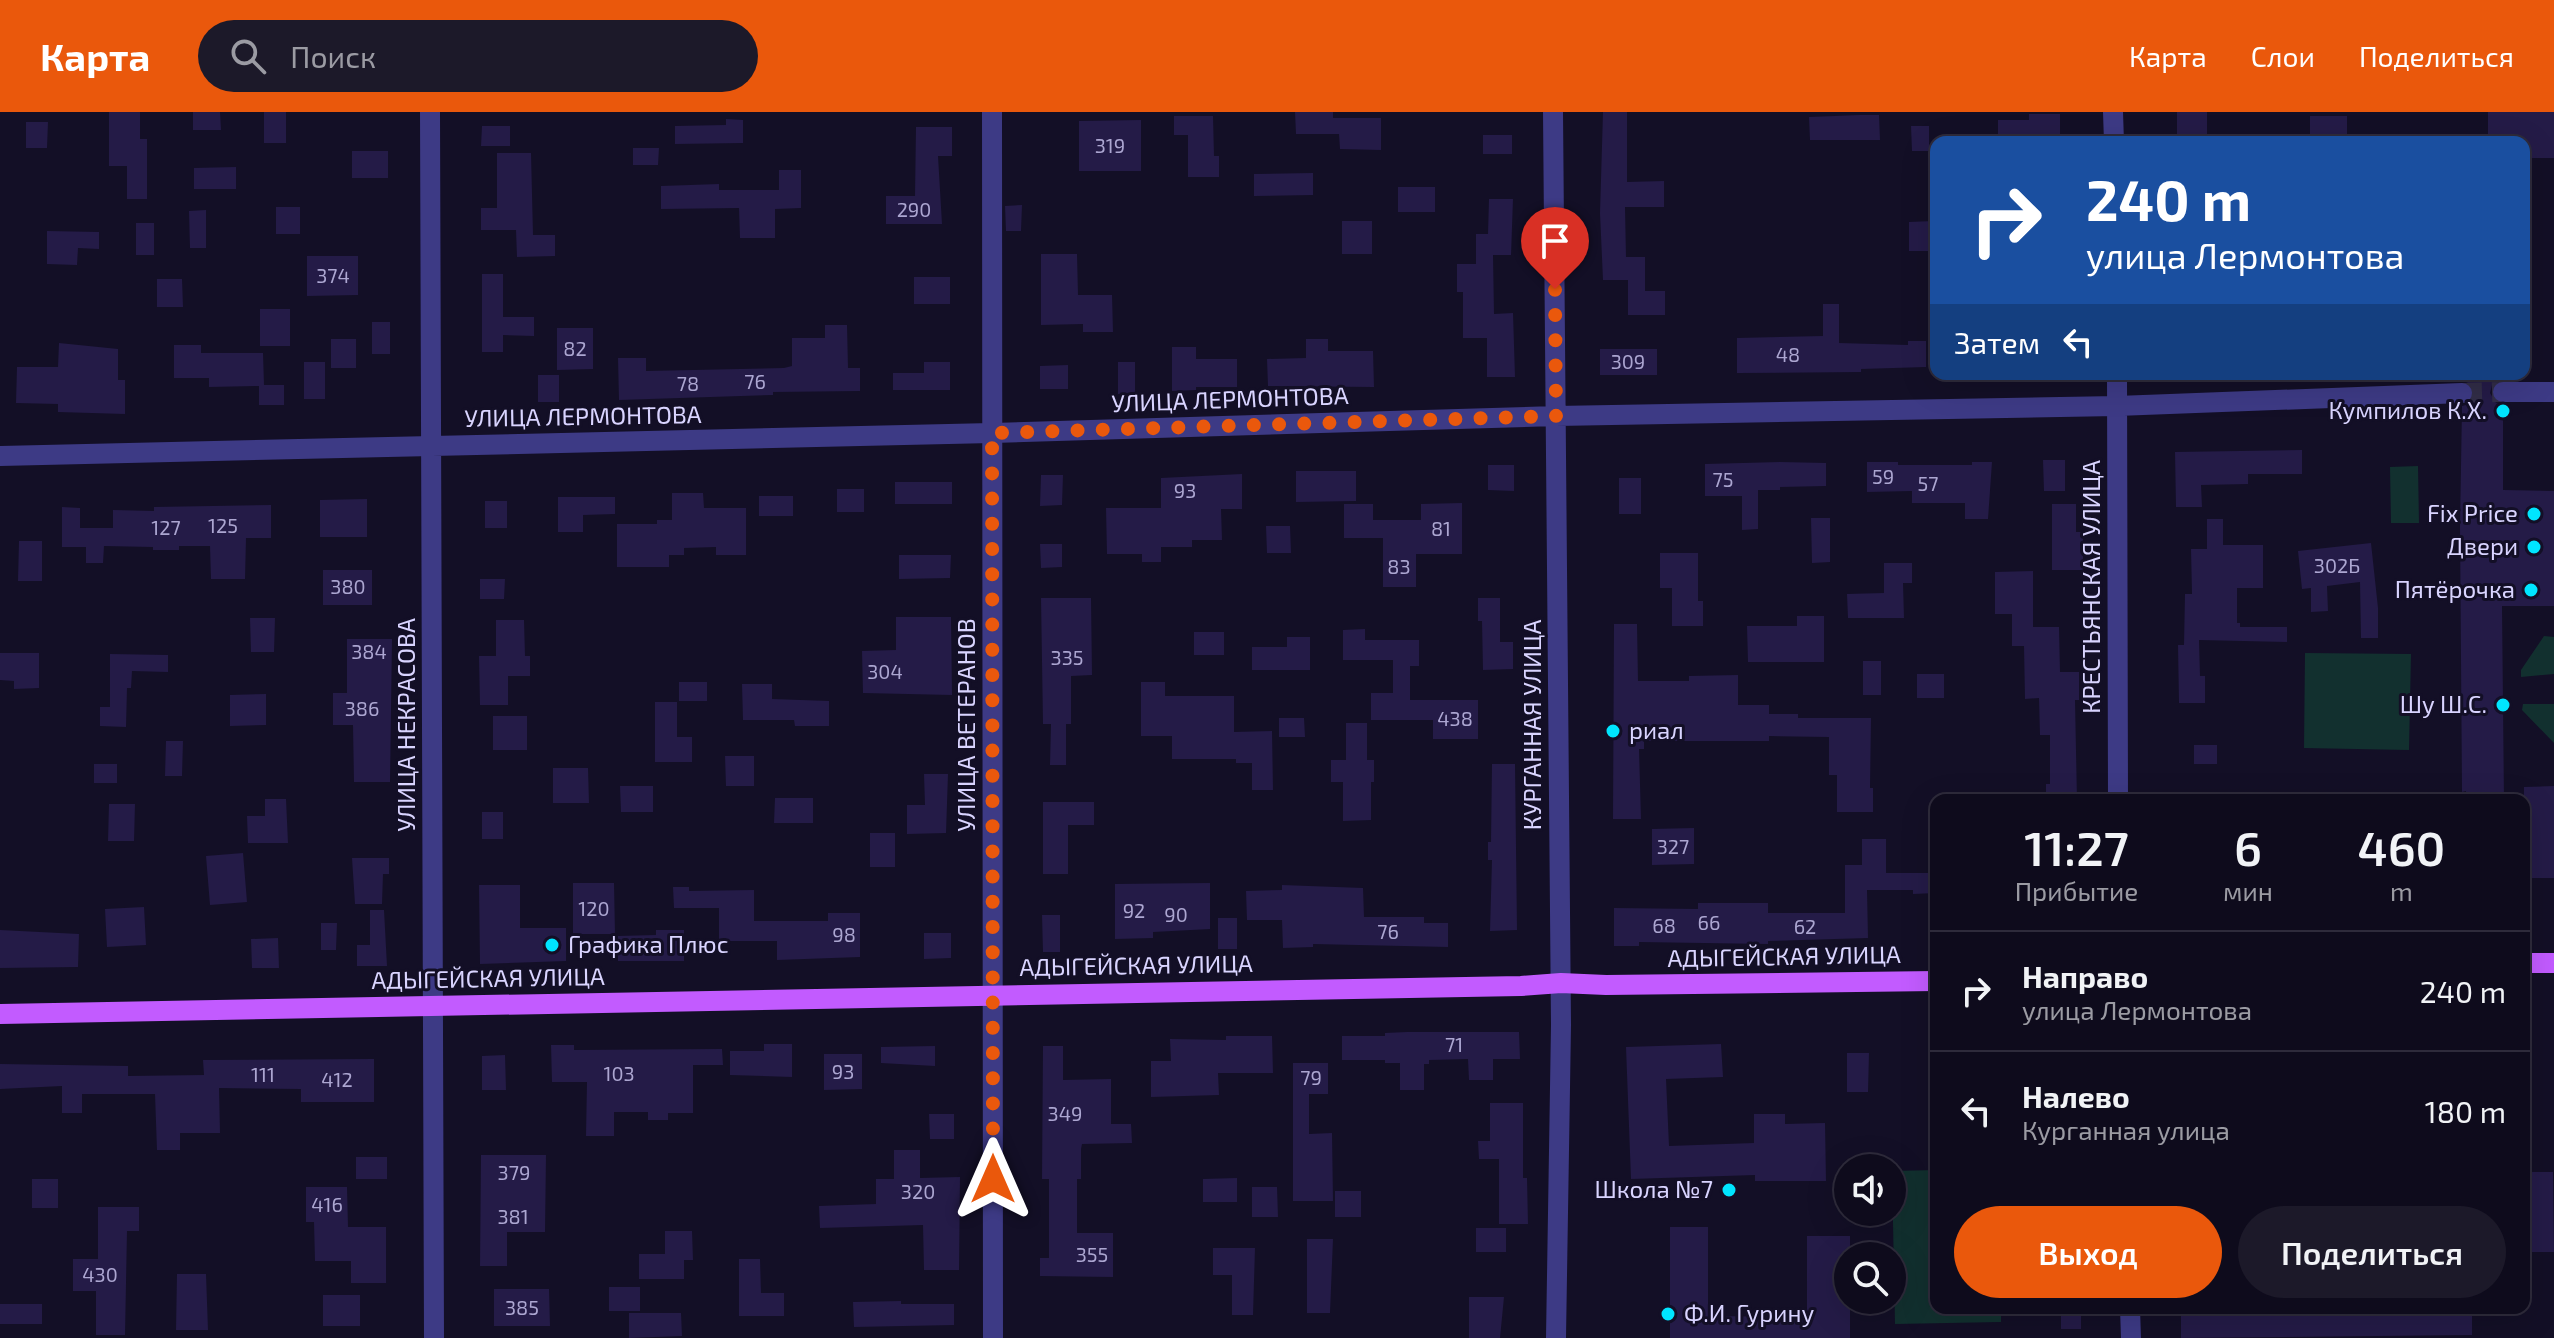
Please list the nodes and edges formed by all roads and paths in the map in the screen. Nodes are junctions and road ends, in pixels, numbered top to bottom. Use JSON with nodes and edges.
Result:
{"nodes":[{"id":1,"x":430,"y":112,"type":"edge"},
{"id":2,"x":992,"y":112,"type":"edge"},
{"id":3,"x":1553,"y":112,"type":"edge"},
{"id":4,"x":2113,"y":112,"type":"edge"},
{"id":5,"x":2114,"y":136,"type":"edge"},
{"id":6,"x":2117,"y":380,"type":"edge"},
{"id":7,"x":2503,"y":392,"type":"tunnel mouth"},
{"id":8,"x":2554,"y":392,"type":"edge"},
{"id":9,"x":2462,"y":393,"type":"tunnel mouth"},
{"id":10,"x":2117,"y":406,"type":"junction"},
{"id":11,"x":1556,"y":416,"type":"junction"},
{"id":12,"x":992,"y":433,"type":"junction"},
{"id":13,"x":431,"y":447,"type":"junction"},
{"id":14,"x":0,"y":456,"type":"edge"},
{"id":15,"x":2118,"y":794,"type":"edge"},
{"id":16,"x":2530,"y":963,"type":"edge"},
{"id":17,"x":2554,"y":963,"type":"edge"},
{"id":18,"x":1930,"y":981,"type":"edge"},
{"id":19,"x":1561,"y":983,"type":"junction"},
{"id":20,"x":994,"y":994,"type":"junction"},
{"id":21,"x":435,"y":1007,"type":"junction"},
{"id":22,"x":0,"y":1014,"type":"edge"},
{"id":23,"x":2130,"y":1314,"type":"edge"},
{"id":24,"x":434,"y":1338,"type":"edge"},
{"id":25,"x":993,"y":1338,"type":"edge"},
{"id":26,"x":1556,"y":1338,"type":"edge"},
{"id":27,"x":2131,"y":1338,"type":"edge"}],
"edges":[{"from":1,"to":13,"type":"street","name":"УЛИЦА НЕКРАСОВА"},
{"from":2,"to":12,"type":"street","name":"УЛИЦА ВЕТЕРАНОВ"},
{"from":3,"to":11,"type":"street","name":"КУРГАННАЯ УЛИЦА"},
{"from":4,"to":5,"type":"street"},
{"from":6,"to":10,"type":"street","name":"КРЕСТЬЯНСКАЯ УЛИЦА"},
{"from":7,"to":8,"type":"street"},
{"from":9,"to":10,"type":"street","name":"УЛИЦА ЛЕРМОНТОВА"},
{"from":10,"to":11,"type":"street","name":"УЛИЦА ЛЕРМОНТОВА"},
{"from":10,"to":15,"type":"street","name":"КРЕСТЬЯНСКАЯ УЛИЦА"},
{"from":11,"to":12,"type":"street","name":"УЛИЦА ЛЕРМОНТОВА"},
{"from":11,"to":19,"type":"street","name":"КУРГАННАЯ УЛИЦА"},
{"from":12,"to":13,"type":"street","name":"УЛИЦА ЛЕРМОНТОВА"},
{"from":12,"to":20,"type":"street","name":"УЛИЦА ВЕТЕРАНОВ"},
{"from":13,"to":14,"type":"street","name":"УЛИЦА ЛЕРМОНТОВА"},
{"from":13,"to":21,"type":"street","name":"УЛИЦА НЕКРАСОВА"},
{"from":16,"to":17,"type":"main road"},
{"from":18,"to":19,"type":"main road","name":"АДЫГЕЙСКАЯ УЛИЦА"},
{"from":19,"to":20,"type":"main road","name":"АДЫГЕЙСКАЯ УЛИЦА"},
{"from":19,"to":26,"type":"street","name":"КУРГАННАЯ УЛИЦА"},
{"from":20,"to":21,"type":"main road","name":"АДЫГЕЙСКАЯ УЛИЦА"},
{"from":20,"to":25,"type":"street","name":"УЛИЦА ВЕТЕРАНОВ"},
{"from":21,"to":22,"type":"main road","name":"АДЫГЕЙСКАЯ УЛИЦА"},
{"from":21,"to":24,"type":"street","name":"УЛИЦА НЕКРАСОВА"},
{"from":23,"to":27,"type":"street"}]}
